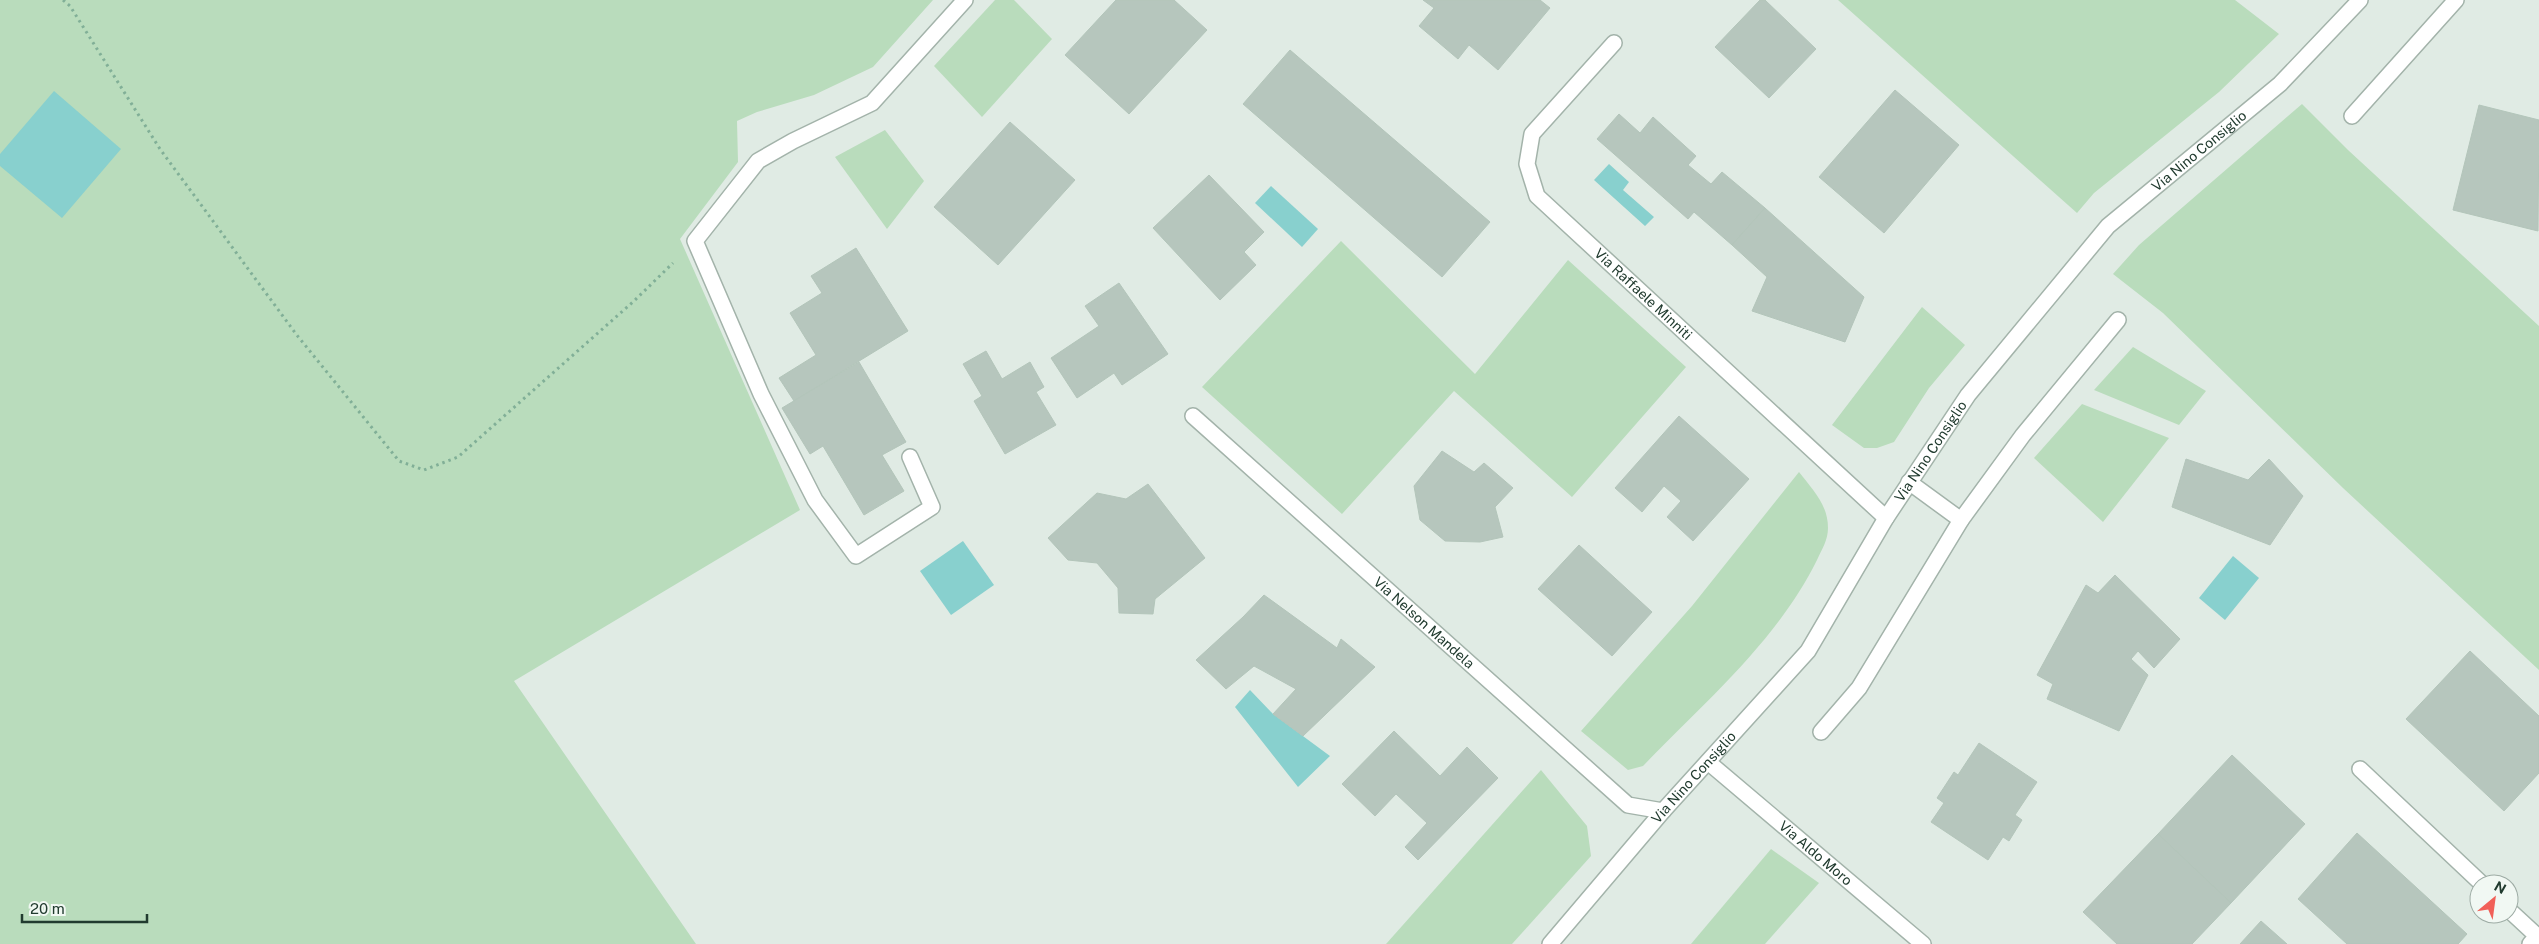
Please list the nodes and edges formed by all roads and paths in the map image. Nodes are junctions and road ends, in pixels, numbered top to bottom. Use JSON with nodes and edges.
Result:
{"nodes":[{"id":1,"x":63,"y":0,"type":"edge"},
{"id":2,"x":965,"y":0,"type":"edge"},
{"id":3,"x":2360,"y":0,"type":"edge"},
{"id":4,"x":2456,"y":0,"type":"edge"},
{"id":5,"x":1614,"y":43,"type":"dead end"},
{"id":6,"x":2352,"y":116,"type":"dead end"},
{"id":7,"x":694,"y":241,"type":"junction"},
{"id":8,"x":2118,"y":320,"type":"dead end"},
{"id":9,"x":1194,"y":416,"type":"dead end"},
{"id":10,"x":910,"y":457,"type":"dead end"},
{"id":11,"x":1909,"y":482,"type":"junction"},
{"id":12,"x":1886,"y":518,"type":"junction"},
{"id":13,"x":1962,"y":520,"type":"junction"},
{"id":14,"x":1821,"y":732,"type":"dead end"},
{"id":15,"x":1708,"y":762,"type":"junction"},
{"id":16,"x":2360,"y":769,"type":"dead end"},
{"id":17,"x":1663,"y":811,"type":"junction"},
{"id":18,"x":2471,"y":874,"type":"edge"},
{"id":19,"x":2519,"y":919,"type":"edge"},
{"id":20,"x":1550,"y":944,"type":"edge"},
{"id":21,"x":1923,"y":944,"type":"edge"},
{"id":22,"x":2530,"y":944,"type":"edge"}],
"edges":[{"from":1,"to":7,"type":"path"},
{"from":2,"to":7,"type":"street"},
{"from":3,"to":11,"type":"street","name":"Via Nino Consiglio"},
{"from":4,"to":6,"type":"street"},
{"from":5,"to":12,"type":"street","name":"Via Raffaele Minniti"},
{"from":7,"to":10,"type":"street"},
{"from":8,"to":13,"type":"street"},
{"from":9,"to":17,"type":"street","name":"Via Nelson Mandela"},
{"from":11,"to":12,"type":"street","name":"Via Nino Consiglio"},
{"from":11,"to":13,"type":"street"},
{"from":12,"to":15,"type":"street","name":"Via Nino Consiglio"},
{"from":13,"to":14,"type":"street"},
{"from":15,"to":17,"type":"street","name":"Via Nino Consiglio"},
{"from":15,"to":21,"type":"street","name":"Via Aldo Moro"},
{"from":16,"to":18,"type":"street"},
{"from":17,"to":20,"type":"street","name":"Via Nino Consiglio"},
{"from":19,"to":22,"type":"street"}]}
